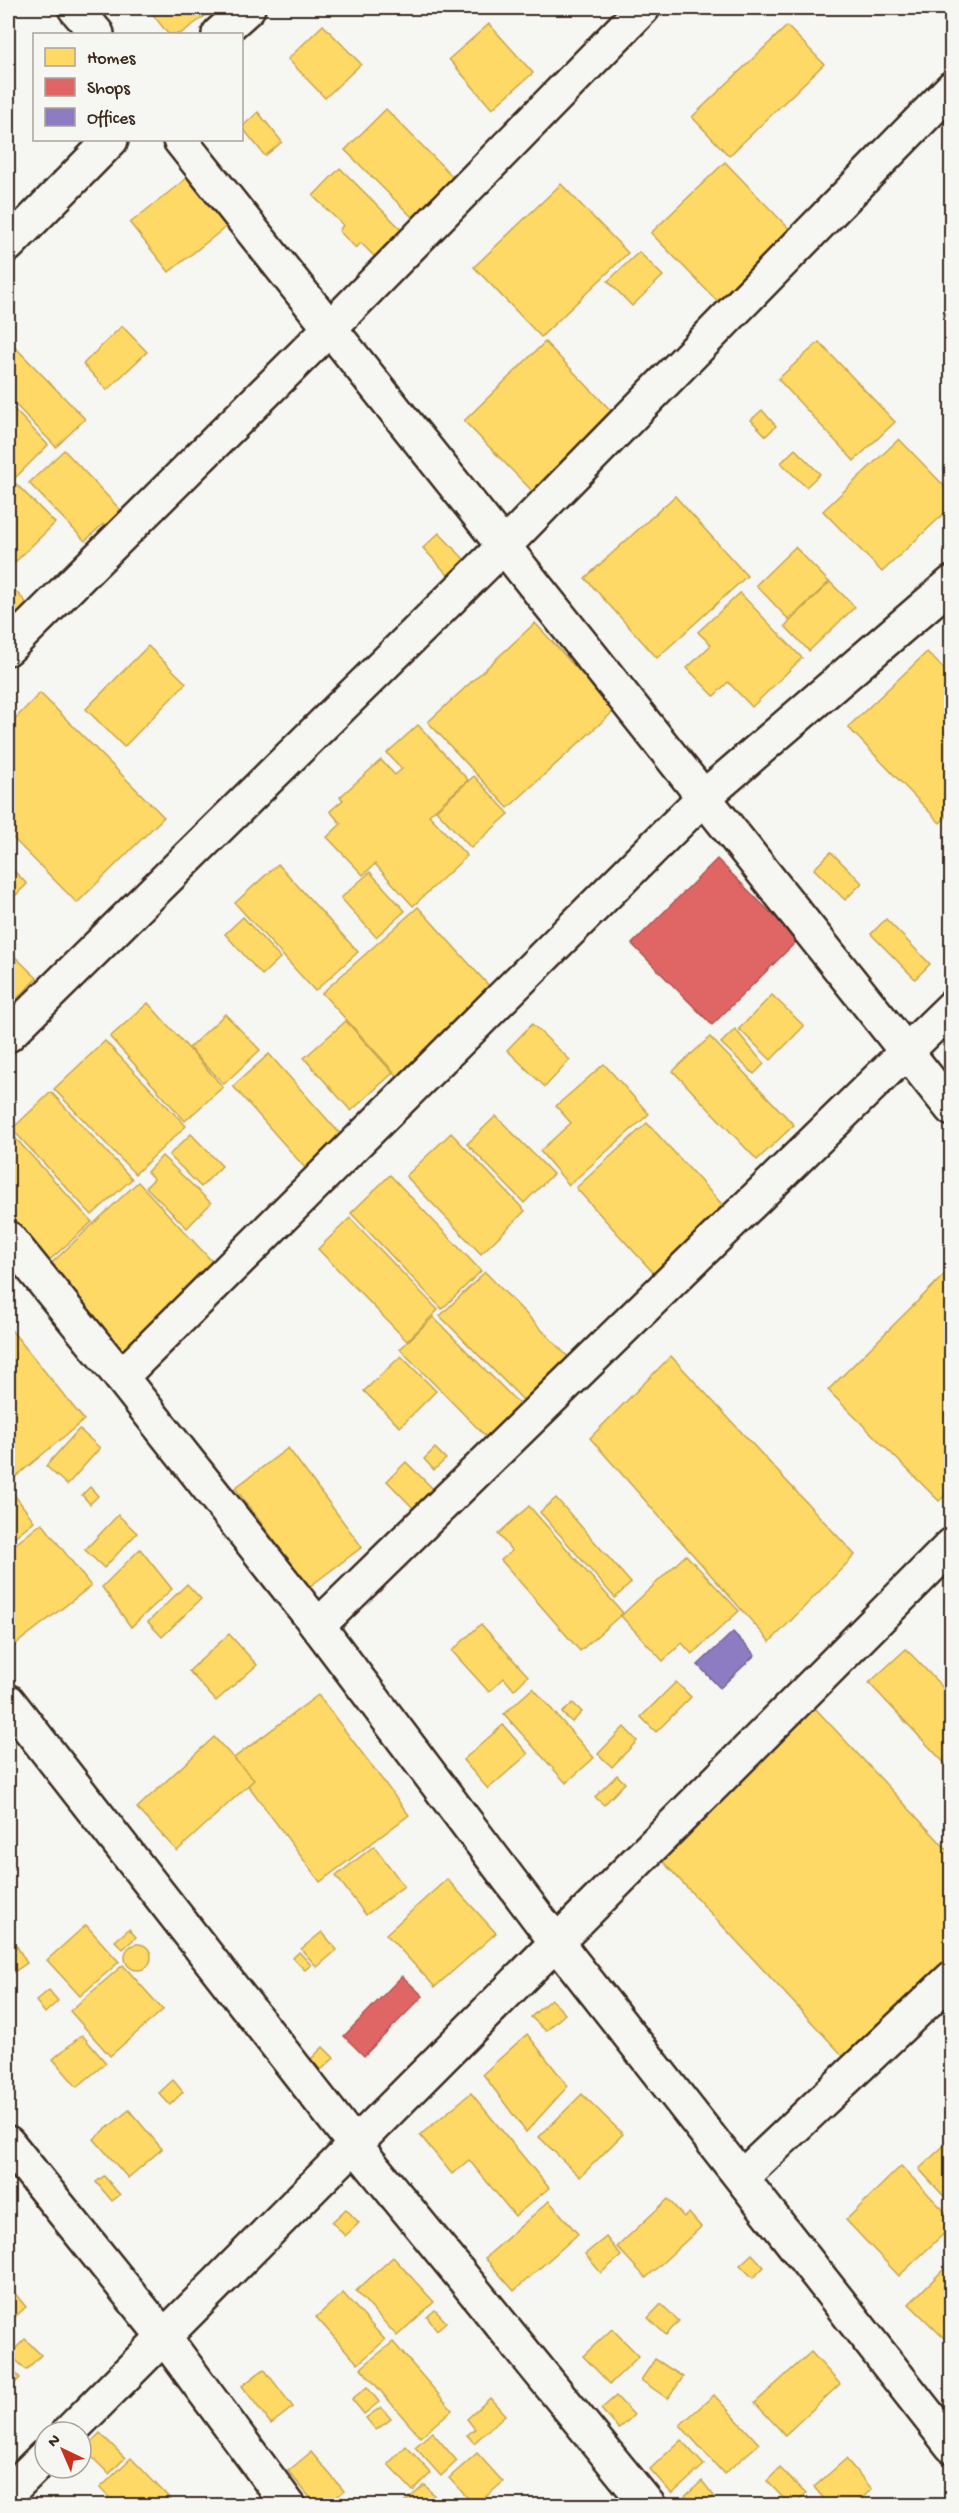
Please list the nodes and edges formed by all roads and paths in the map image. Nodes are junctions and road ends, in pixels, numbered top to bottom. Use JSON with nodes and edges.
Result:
{"nodes":[{"id":1,"x":75,"y":8,"type":"edge"},
{"id":2,"x":248,"y":8,"type":"edge"},
{"id":3,"x":643,"y":8,"type":"edge"},
{"id":4,"x":96,"y":33,"type":"edge"},
{"id":5,"x":220,"y":33,"type":"edge"},
{"id":6,"x":951,"y":88,"type":"edge"},
{"id":7,"x":110,"y":141,"type":"edge"},
{"id":8,"x":181,"y":141,"type":"edge"},
{"id":9,"x":8,"y":245,"type":"edge"},
{"id":10,"x":330,"y":328,"type":"junction"},
{"id":11,"x":504,"y":546,"type":"junction"},
{"id":12,"x":951,"y":583,"type":"edge"},
{"id":13,"x":8,"y":648,"type":"edge"},
{"id":14,"x":704,"y":797,"type":"junction"},
{"id":15,"x":951,"y":1007,"type":"edge"},
{"id":16,"x":8,"y":1035,"type":"edge"},
{"id":17,"x":906,"y":1052,"type":"junction"},
{"id":18,"x":951,"y":1109,"type":"edge"},
{"id":19,"x":8,"y":1238,"type":"edge"},
{"id":20,"x":121,"y":1377,"type":"junction"},
{"id":21,"x":951,"y":1545,"type":"edge"},
{"id":22,"x":318,"y":1626,"type":"junction"},
{"id":23,"x":8,"y":1701,"type":"edge"},
{"id":24,"x":557,"y":1943,"type":"junction"},
{"id":25,"x":951,"y":1978,"type":"edge"},
{"id":26,"x":8,"y":2143,"type":"edge"},
{"id":27,"x":355,"y":2145,"type":"junction"},
{"id":28,"x":742,"y":2177,"type":"junction"},
{"id":29,"x":164,"y":2337,"type":"junction"},
{"id":30,"x":81,"y":2420,"type":"edge"},
{"id":31,"x":950,"y":2440,"type":"edge"},
{"id":32,"x":33,"y":2468,"type":"edge"},
{"id":33,"x":8,"y":2493,"type":"edge"},
{"id":34,"x":289,"y":2505,"type":"edge"},
{"id":35,"x":649,"y":2505,"type":"edge"}],
"edges":[{"from":1,"to":4,"type":"street"},
{"from":2,"to":5,"type":"street"},
{"from":3,"to":10,"type":"street"},
{"from":6,"to":11,"type":"street"},
{"from":7,"to":9,"type":"street"},
{"from":8,"to":10,"type":"street"},
{"from":10,"to":11,"type":"street"},
{"from":10,"to":13,"type":"street"},
{"from":11,"to":14,"type":"street"},
{"from":11,"to":16,"type":"street"},
{"from":12,"to":14,"type":"street"},
{"from":14,"to":17,"type":"street"},
{"from":14,"to":20,"type":"street"},
{"from":15,"to":17,"type":"street"},
{"from":17,"to":18,"type":"street"},
{"from":17,"to":22,"type":"street"},
{"from":19,"to":20,"type":"street"},
{"from":20,"to":22,"type":"street"},
{"from":21,"to":24,"type":"street"},
{"from":22,"to":24,"type":"street"},
{"from":23,"to":27,"type":"street"},
{"from":24,"to":27,"type":"street"},
{"from":24,"to":28,"type":"street"},
{"from":25,"to":28,"type":"street"},
{"from":26,"to":29,"type":"street"},
{"from":27,"to":29,"type":"street"},
{"from":27,"to":35,"type":"street"},
{"from":28,"to":31,"type":"street"},
{"from":29,"to":30,"type":"street"},
{"from":29,"to":34,"type":"street"},
{"from":32,"to":33,"type":"street"}]}
